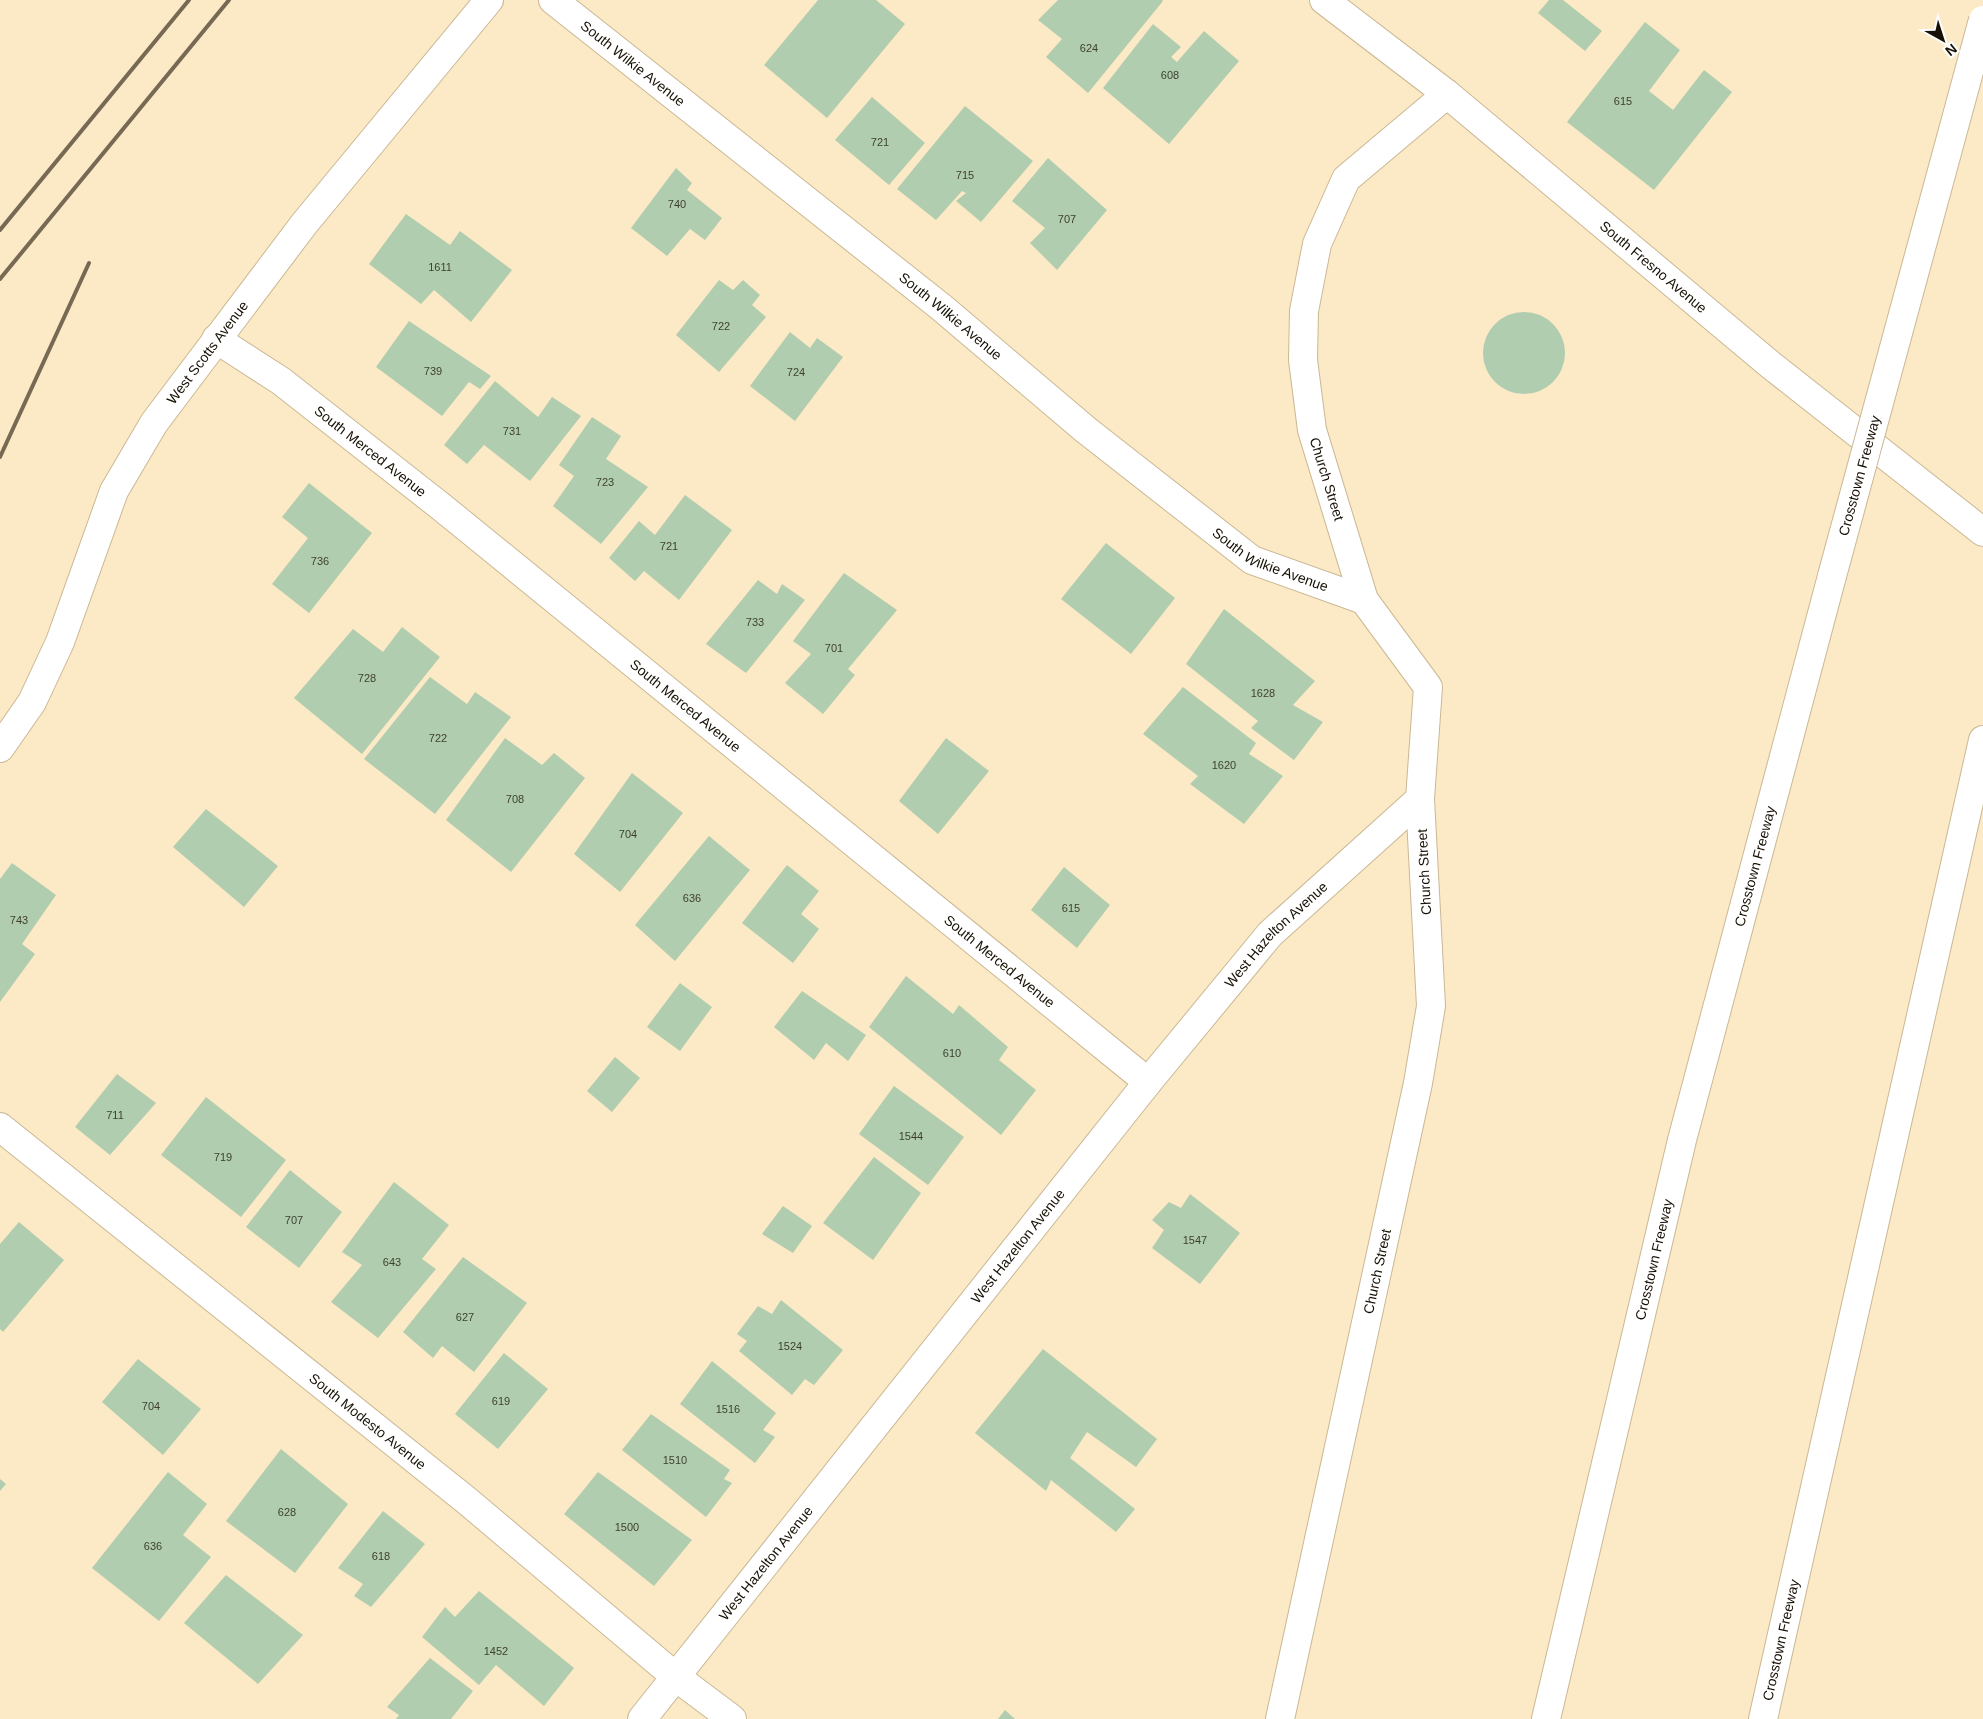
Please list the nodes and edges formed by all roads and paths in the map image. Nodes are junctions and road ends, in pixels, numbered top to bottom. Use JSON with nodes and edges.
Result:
{"nodes":[{"id":1,"x":489,"y":0,"type":"edge"},
{"id":2,"x":552,"y":0,"type":"edge"},
{"id":3,"x":1324,"y":0,"type":"edge"},
{"id":4,"x":1983,"y":20,"type":"edge"},
{"id":5,"x":1447,"y":94,"type":"junction"},
{"id":6,"x":216,"y":339,"type":"junction"},
{"id":7,"x":1983,"y":532,"type":"edge"},
{"id":8,"x":1364,"y":600,"type":"junction"},
{"id":9,"x":1983,"y":740,"type":"edge"},
{"id":10,"x":0,"y":748,"type":"edge"},
{"id":11,"x":1420,"y":799,"type":"junction"},
{"id":12,"x":1148,"y":1082,"type":"junction"},
{"id":13,"x":0,"y":1127,"type":"edge"},
{"id":14,"x":676,"y":1677,"type":"junction"},
{"id":15,"x":642,"y":1719,"type":"edge"},
{"id":16,"x":732,"y":1719,"type":"edge"},
{"id":17,"x":1280,"y":1719,"type":"edge"},
{"id":18,"x":1546,"y":1719,"type":"edge"},
{"id":19,"x":1763,"y":1719,"type":"edge"}],
"edges":[{"from":1,"to":6,"type":"main road","name":"West Scotts Avenue"},
{"from":2,"to":8,"type":"main road","name":"South Wilkie Avenue"},
{"from":3,"to":5,"type":"main road","name":"South Fresno Avenue"},
{"from":4,"to":18,"type":"main road","name":"Crosstown Freeway","bridge":true},
{"from":5,"to":7,"type":"main road","name":"South Fresno Avenue"},
{"from":5,"to":8,"type":"main road","name":"Church Street"},
{"from":6,"to":10,"type":"main road","name":"West Scotts Avenue"},
{"from":6,"to":12,"type":"main road","name":"South Merced Avenue"},
{"from":8,"to":11,"type":"main road","name":"Church Street"},
{"from":9,"to":19,"type":"main road","name":"Crosstown Freeway"},
{"from":11,"to":12,"type":"main road","name":"West Hazelton Avenue"},
{"from":11,"to":17,"type":"main road","name":"Church Street"},
{"from":12,"to":14,"type":"main road","name":"West Hazelton Avenue"},
{"from":13,"to":14,"type":"main road","name":"South Modesto Avenue"},
{"from":14,"to":15,"type":"main road","name":"West Hazelton Avenue"},
{"from":14,"to":16,"type":"main road","name":"South Modesto Avenue"}]}
